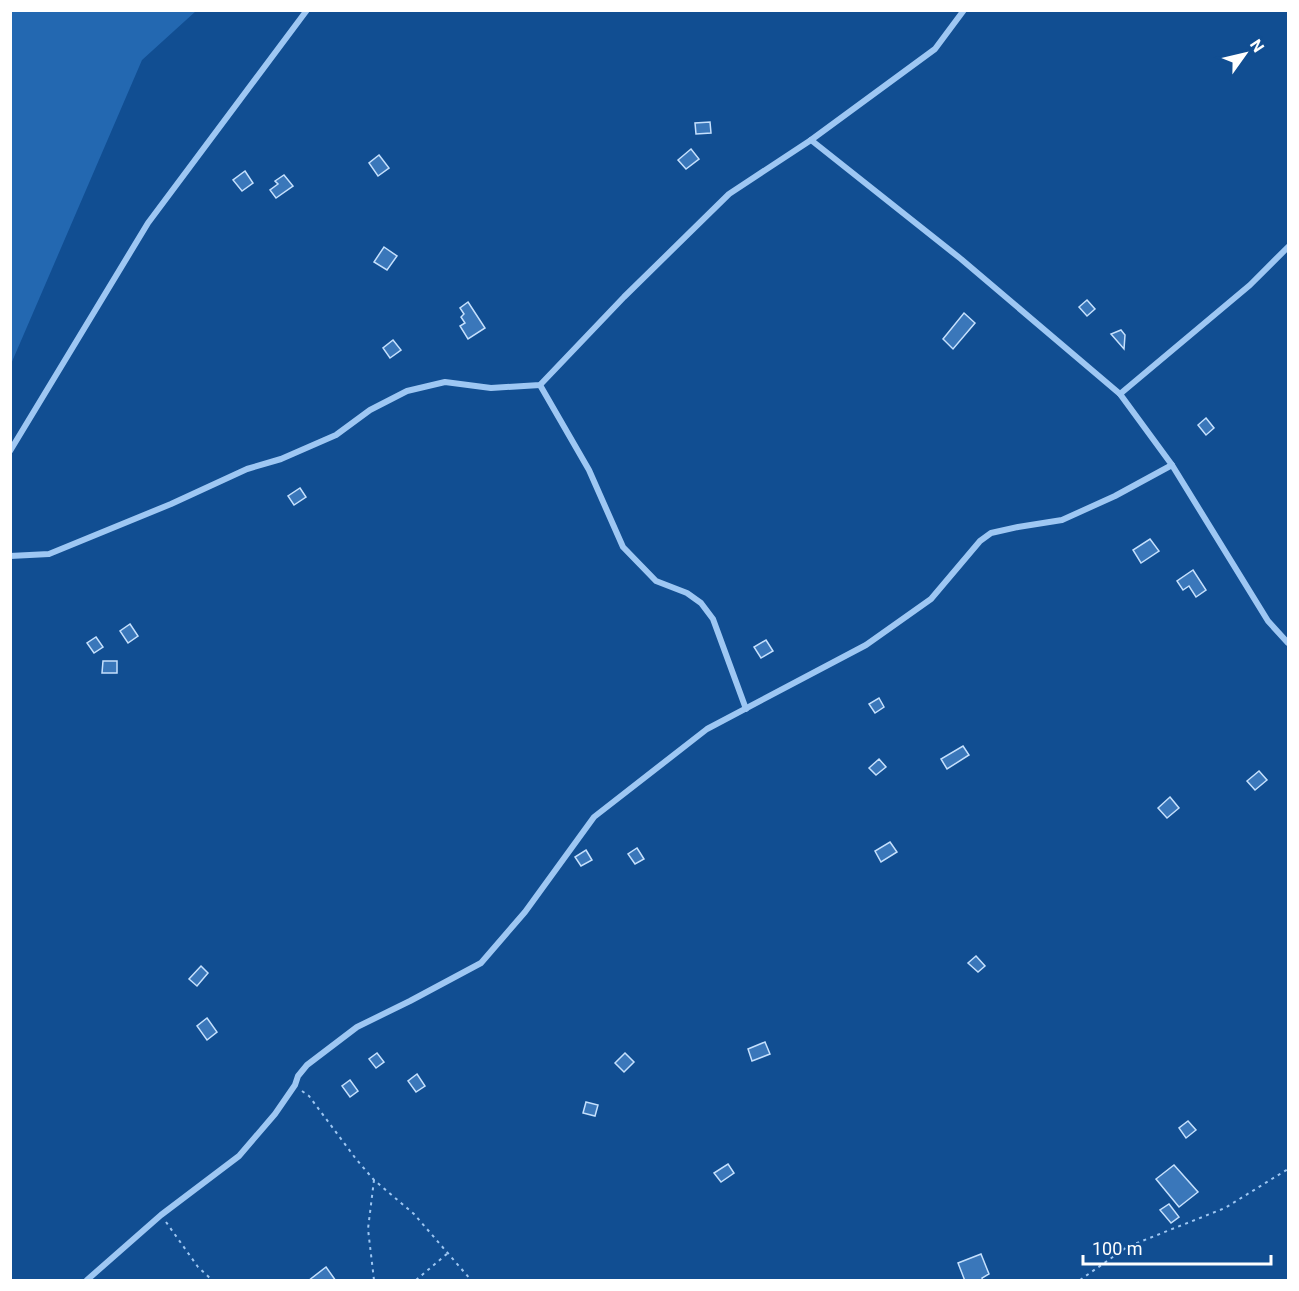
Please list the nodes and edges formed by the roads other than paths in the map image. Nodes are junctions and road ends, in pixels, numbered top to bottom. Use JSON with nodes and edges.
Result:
{"nodes":[{"id":1,"x":307,"y":10,"type":"edge"},
{"id":2,"x":964,"y":10,"type":"edge"},
{"id":3,"x":811,"y":140,"type":"junction"},
{"id":4,"x":1288,"y":247,"type":"edge"},
{"id":5,"x":540,"y":385,"type":"junction"},
{"id":6,"x":1120,"y":394,"type":"junction"},
{"id":7,"x":10,"y":451,"type":"edge"},
{"id":8,"x":1172,"y":465,"type":"junction"},
{"id":9,"x":10,"y":556,"type":"edge"},
{"id":10,"x":1288,"y":643,"type":"edge"},
{"id":11,"x":746,"y":709,"type":"junction"},
{"id":12,"x":87,"y":1281,"type":"edge"}],
"edges":[{"from":1,"to":7,"type":"street"},
{"from":2,"to":3,"type":"street"},
{"from":3,"to":5,"type":"street"},
{"from":3,"to":6,"type":"street"},
{"from":4,"to":6,"type":"street"},
{"from":5,"to":9,"type":"street"},
{"from":5,"to":11,"type":"street"},
{"from":6,"to":8,"type":"street"},
{"from":8,"to":10,"type":"street"},
{"from":8,"to":11,"type":"street"},
{"from":11,"to":12,"type":"street"}]}
